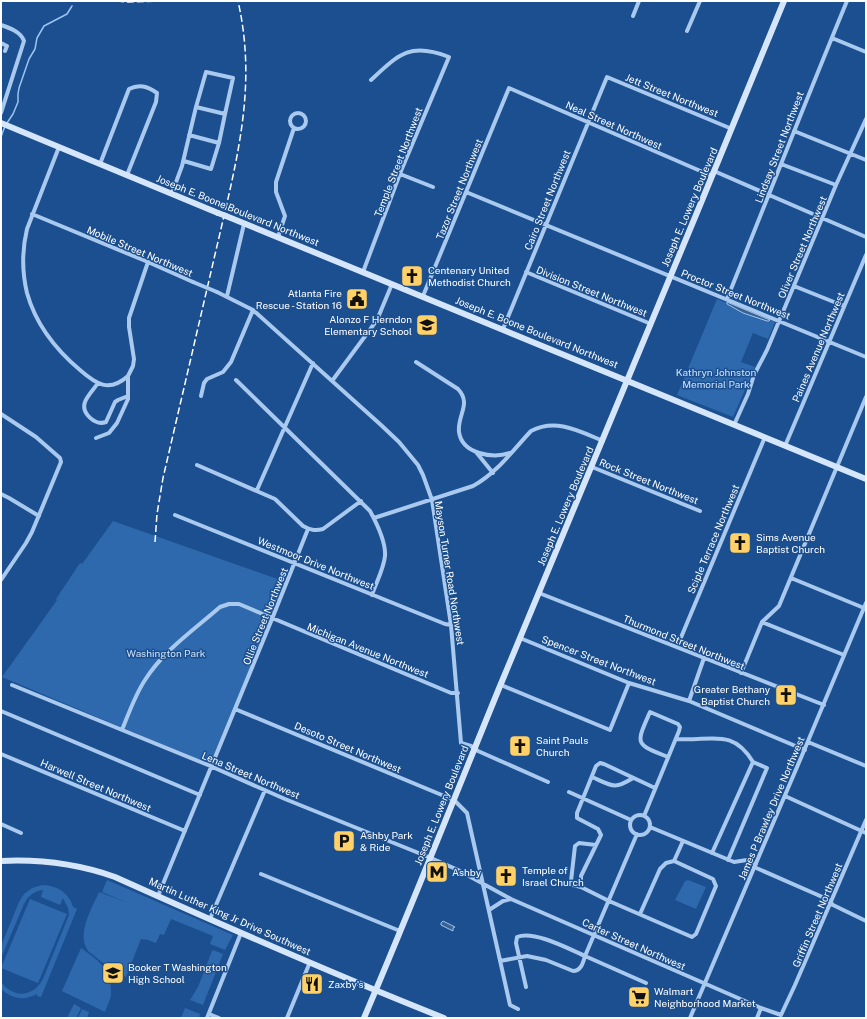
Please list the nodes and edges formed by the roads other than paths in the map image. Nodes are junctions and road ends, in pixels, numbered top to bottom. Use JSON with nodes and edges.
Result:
{"nodes":[{"id":1,"x":639,"y":1,"type":"edge"},
{"id":2,"x":700,"y":1,"type":"edge"},
{"id":3,"x":783,"y":1,"type":"edge"},
{"id":4,"x":847,"y":1,"type":"edge"},
{"id":5,"x":633,"y":16,"type":"dead end"},
{"id":6,"x":1,"y":25,"type":"edge"},
{"id":7,"x":687,"y":32,"type":"dead end"},
{"id":8,"x":832,"y":38,"type":"junction"},
{"id":9,"x":1,"y":44,"type":"edge"},
{"id":10,"x":5,"y":51,"type":"dead end"},
{"id":11,"x":866,"y":52,"type":"edge"},
{"id":12,"x":607,"y":77,"type":"joint"},
{"id":13,"x":371,"y":80,"type":"dead end"},
{"id":14,"x":509,"y":88,"type":"joint"},
{"id":15,"x":196,"y":107,"type":"junction"},
{"id":16,"x":1,"y":113,"type":"edge"},
{"id":17,"x":225,"y":114,"type":"junction"},
{"id":18,"x":866,"y":119,"type":"edge"},
{"id":19,"x":588,"y":122,"type":"junction"},
{"id":20,"x":2,"y":124,"type":"edge"},
{"id":21,"x":294,"y":128,"type":"dead end"},
{"id":22,"x":732,"y":129,"type":"junction"},
{"id":23,"x":794,"y":131,"type":"junction"},
{"id":24,"x":189,"y":135,"type":"junction"},
{"id":25,"x":219,"y":143,"type":"junction"},
{"id":26,"x":59,"y":147,"type":"junction"},
{"id":27,"x":850,"y":153,"type":"junction"},
{"id":28,"x":866,"y":160,"type":"edge"},
{"id":29,"x":184,"y":161,"type":"junction"},
{"id":30,"x":100,"y":164,"type":"junction"},
{"id":31,"x":781,"y":164,"type":"junction"},
{"id":32,"x":400,"y":174,"type":"junction"},
{"id":33,"x":713,"y":174,"type":"junction"},
{"id":34,"x":127,"y":175,"type":"junction"},
{"id":35,"x":836,"y":185,"type":"junction"},
{"id":36,"x":433,"y":187,"type":"dead end"},
{"id":37,"x":466,"y":192,"type":"junction"},
{"id":38,"x":172,"y":193,"type":"junction"},
{"id":39,"x":769,"y":195,"type":"junction"},
{"id":40,"x":32,"y":214,"type":"junction"},
{"id":41,"x":822,"y":218,"type":"junction"},
{"id":42,"x":244,"y":224,"type":"junction"},
{"id":43,"x":546,"y":225,"type":"junction"},
{"id":44,"x":278,"y":237,"type":"junction"},
{"id":45,"x":866,"y":237,"type":"edge"},
{"id":46,"x":866,"y":255,"type":"edge"},
{"id":47,"x":148,"y":262,"type":"junction"},
{"id":48,"x":363,"y":272,"type":"junction"},
{"id":49,"x":526,"y":272,"type":"junction"},
{"id":50,"x":671,"y":276,"type":"junction"},
{"id":51,"x":392,"y":284,"type":"junction"},
{"id":52,"x":794,"y":286,"type":"junction"},
{"id":53,"x":227,"y":296,"type":"junction"},
{"id":54,"x":423,"y":296,"type":"junction"},
{"id":55,"x":727,"y":299,"type":"junction"},
{"id":56,"x":241,"y":303,"type":"joint"},
{"id":57,"x":844,"y":306,"type":"junction"},
{"id":58,"x":253,"y":310,"type":"junction"},
{"id":59,"x":780,"y":320,"type":"junction"},
{"id":60,"x":651,"y":324,"type":"junction"},
{"id":61,"x":503,"y":329,"type":"junction"},
{"id":62,"x":829,"y":342,"type":"junction"},
{"id":63,"x":866,"y":357,"type":"edge"},
{"id":64,"x":416,"y":362,"type":"dead end"},
{"id":65,"x":313,"y":363,"type":"junction"},
{"id":66,"x":128,"y":376,"type":"junction"},
{"id":67,"x":236,"y":380,"type":"dead end"},
{"id":68,"x":626,"y":380,"type":"junction"},
{"id":69,"x":332,"y":381,"type":"junction"},
{"id":70,"x":98,"y":383,"type":"junction"},
{"id":71,"x":128,"y":396,"type":"junction"},
{"id":72,"x":201,"y":396,"type":"dead end"},
{"id":73,"x":866,"y":397,"type":"edge"},
{"id":74,"x":1,"y":414,"type":"edge"},
{"id":75,"x":734,"y":425,"type":"junction"},
{"id":76,"x":284,"y":427,"type":"junction"},
{"id":77,"x":764,"y":437,"type":"junction"},
{"id":78,"x":96,"y":438,"type":"dead end"},
{"id":79,"x":602,"y":441,"type":"junction"},
{"id":80,"x":785,"y":446,"type":"junction"},
{"id":81,"x":476,"y":452,"type":"junction"},
{"id":82,"x":512,"y":452,"type":"junction"},
{"id":83,"x":197,"y":465,"type":"dead end"},
{"id":84,"x":592,"y":467,"type":"junction"},
{"id":85,"x":836,"y":467,"type":"junction"},
{"id":86,"x":492,"y":473,"type":"junction"},
{"id":87,"x":866,"y":479,"type":"edge"},
{"id":88,"x":257,"y":490,"type":"junction"},
{"id":89,"x":1,"y":494,"type":"edge"},
{"id":90,"x":432,"y":500,"type":"junction"},
{"id":91,"x":360,"y":501,"type":"junction"},
{"id":92,"x":700,"y":511,"type":"dead end"},
{"id":93,"x":175,"y":515,"type":"dead end"},
{"id":94,"x":39,"y":516,"type":"junction"},
{"id":95,"x":374,"y":518,"type":"junction"},
{"id":96,"x":308,"y":529,"type":"junction"},
{"id":97,"x":295,"y":563,"type":"junction"},
{"id":98,"x":791,"y":578,"type":"junction"},
{"id":99,"x":1,"y":580,"type":"edge"},
{"id":100,"x":540,"y":593,"type":"junction"},
{"id":101,"x":372,"y":594,"type":"junction"},
{"id":102,"x":865,"y":605,"type":"edge"},
{"id":103,"x":272,"y":619,"type":"junction"},
{"id":104,"x":762,"y":622,"type":"junction"},
{"id":105,"x":451,"y":625,"type":"junction"},
{"id":106,"x":520,"y":638,"type":"junction"},
{"id":107,"x":677,"y":648,"type":"junction"},
{"id":108,"x":844,"y":655,"type":"junction"},
{"id":109,"x":704,"y":658,"type":"junction"},
{"id":110,"x":741,"y":673,"type":"junction"},
{"id":111,"x":629,"y":683,"type":"junction"},
{"id":112,"x":12,"y":684,"type":"dead end"},
{"id":113,"x":501,"y":684,"type":"junction"},
{"id":114,"x":458,"y":693,"type":"junction"},
{"id":115,"x":689,"y":701,"type":"junction"},
{"id":116,"x":824,"y":705,"type":"junction"},
{"id":117,"x":235,"y":709,"type":"junction"},
{"id":118,"x":1,"y":711,"type":"edge"},
{"id":119,"x":122,"y":730,"type":"junction"},
{"id":120,"x":676,"y":739,"type":"junction"},
{"id":121,"x":808,"y":742,"type":"junction"},
{"id":122,"x":475,"y":748,"type":"junction"},
{"id":123,"x":805,"y":750,"type":"junction"},
{"id":124,"x":1,"y":754,"type":"edge"},
{"id":125,"x":668,"y":757,"type":"junction"},
{"id":126,"x":753,"y":762,"type":"junction"},
{"id":127,"x":866,"y":766,"type":"edge"},
{"id":128,"x":212,"y":767,"type":"junction"},
{"id":129,"x":592,"y":777,"type":"junction"},
{"id":130,"x":634,"y":778,"type":"junction"},
{"id":131,"x":548,"y":782,"type":"dead end"},
{"id":132,"x":655,"y":788,"type":"junction"},
{"id":133,"x":265,"y":790,"type":"junction"},
{"id":134,"x":569,"y":792,"type":"dead end"},
{"id":135,"x":200,"y":795,"type":"junction"},
{"id":136,"x":785,"y":796,"type":"junction"},
{"id":137,"x":583,"y":798,"type":"junction"},
{"id":138,"x":454,"y":800,"type":"junction"},
{"id":139,"x":644,"y":816,"type":"junction"},
{"id":140,"x":631,"y":820,"type":"junction"},
{"id":141,"x":866,"y":820,"type":"edge"},
{"id":142,"x":1,"y":824,"type":"edge"},
{"id":143,"x":650,"y":827,"type":"junction"},
{"id":144,"x":185,"y":830,"type":"junction"},
{"id":145,"x":864,"y":832,"type":"edge"},
{"id":146,"x":21,"y":833,"type":"dead end"},
{"id":147,"x":637,"y":834,"type":"junction"},
{"id":148,"x":683,"y":841,"type":"junction"},
{"id":149,"x":596,"y":845,"type":"junction"},
{"id":150,"x":712,"y":853,"type":"junction"},
{"id":151,"x":431,"y":858,"type":"junction"},
{"id":152,"x":728,"y":860,"type":"junction"},
{"id":153,"x":674,"y":861,"type":"junction"},
{"id":154,"x":1,"y":862,"type":"edge"},
{"id":155,"x":755,"y":865,"type":"junction"},
{"id":156,"x":261,"y":874,"type":"dead end"},
{"id":157,"x":482,"y":884,"type":"junction"},
{"id":158,"x":581,"y":887,"type":"junction"},
{"id":159,"x":158,"y":896,"type":"junction"},
{"id":160,"x":510,"y":899,"type":"junction"},
{"id":161,"x":609,"y":903,"type":"junction"},
{"id":162,"x":831,"y":903,"type":"junction"},
{"id":163,"x":489,"y":910,"type":"junction"},
{"id":164,"x":640,"y":914,"type":"junction"},
{"id":165,"x":210,"y":919,"type":"junction"},
{"id":166,"x":866,"y":921,"type":"edge"},
{"id":167,"x":400,"y":931,"type":"junction"},
{"id":168,"x":241,"y":933,"type":"junction"},
{"id":169,"x":595,"y":935,"type":"junction"},
{"id":170,"x":586,"y":956,"type":"junction"},
{"id":171,"x":518,"y":957,"type":"junction"},
{"id":172,"x":500,"y":961,"type":"junction"},
{"id":173,"x":310,"y":962,"type":"junction"},
{"id":174,"x":646,"y":983,"type":"dead end"},
{"id":175,"x":704,"y":983,"type":"junction"},
{"id":176,"x":526,"y":987,"type":"dead end"},
{"id":177,"x":376,"y":991,"type":"junction"},
{"id":178,"x":761,"y":1008,"type":"junction"},
{"id":179,"x":518,"y":1009,"type":"dead end"},
{"id":180,"x":781,"y":1015,"type":"joint"},
{"id":181,"x":208,"y":1016,"type":"edge"},
{"id":182,"x":220,"y":1018,"type":"edge"},
{"id":183,"x":287,"y":1018,"type":"edge"},
{"id":184,"x":364,"y":1018,"type":"edge"},
{"id":185,"x":444,"y":1018,"type":"edge"},
{"id":186,"x":690,"y":1018,"type":"edge"},
{"id":187,"x":757,"y":1018,"type":"edge"}],
"edges":[{"from":1,"to":5,"type":"street"},
{"from":2,"to":7,"type":"street"},
{"from":3,"to":22,"type":"main road","name":"Joseph E. Lowery Boulevard"},
{"from":4,"to":8,"type":"street","name":"Lindsay Street Northwest"},
{"from":6,"to":16,"type":"street"},
{"from":8,"to":11,"type":"street"},
{"from":8,"to":23,"type":"street","name":"Lindsay Street Northwest"},
{"from":9,"to":10,"type":"street"},
{"from":12,"to":19,"type":"street","name":"Cairo Street Northwest"},
{"from":12,"to":22,"type":"street","name":"Jett Street Northwest"},
{"from":13,"to":32,"type":"street","name":"Temple Street Northwest"},
{"from":14,"to":19,"type":"street","name":"Neal Street Northwest"},
{"from":14,"to":37,"type":"street","name":"Tazor Street Northwest"},
{"from":15,"to":17,"type":"street"},
{"from":15,"to":17,"type":"street"},
{"from":15,"to":24,"type":"street"},
{"from":17,"to":25,"type":"street"},
{"from":18,"to":27,"type":"street","name":"Oliver Street Northwest"},
{"from":19,"to":33,"type":"street","name":"Neal Street Northwest"},
{"from":19,"to":43,"type":"street","name":"Cairo Street Northwest"},
{"from":20,"to":26,"type":"main road","name":"Joseph E. Boone Boulevard Northwest"},
{"from":21,"to":44,"type":"street"},
{"from":22,"to":33,"type":"main road","name":"Joseph E. Lowery Boulevard"},
{"from":23,"to":27,"type":"street"},
{"from":23,"to":31,"type":"street","name":"Lindsay Street Northwest"},
{"from":24,"to":25,"type":"street"},
{"from":24,"to":29,"type":"street"},
{"from":25,"to":29,"type":"street"},
{"from":26,"to":30,"type":"main road","name":"Joseph E. Boone Boulevard Northwest"},
{"from":26,"to":40,"type":"street"},
{"from":27,"to":28,"type":"street"},
{"from":27,"to":35,"type":"street","name":"Oliver Street Northwest"},
{"from":29,"to":38,"type":"street"},
{"from":30,"to":34,"type":"main road","name":"Joseph E. Boone Boulevard Northwest"},
{"from":30,"to":34,"type":"street"},
{"from":31,"to":35,"type":"street"},
{"from":31,"to":39,"type":"street","name":"Lindsay Street Northwest"},
{"from":32,"to":36,"type":"street"},
{"from":32,"to":48,"type":"street","name":"Temple Street Northwest"},
{"from":33,"to":39,"type":"street","name":"Neal Street Northwest"},
{"from":33,"to":50,"type":"main road","name":"Joseph E. Lowery Boulevard"},
{"from":34,"to":38,"type":"main road","name":"Joseph E. Boone Boulevard Northwest"},
{"from":35,"to":41,"type":"street","name":"Oliver Street Northwest"},
{"from":37,"to":43,"type":"street","name":"Proctor Street Northwest"},
{"from":37,"to":54,"type":"street","name":"Tazor Street Northwest"},
{"from":38,"to":42,"type":"main road","name":"Joseph E. Boone Boulevard Northwest","bridge":true},
{"from":39,"to":41,"type":"street","name":"Neal Street Northwest"},
{"from":39,"to":55,"type":"street","name":"Lindsay Street Northwest"},
{"from":40,"to":47,"type":"street","name":"Mobile Street Northwest"},
{"from":40,"to":70,"type":"street"},
{"from":41,"to":45,"type":"street","name":"Neal Street Northwest"},
{"from":41,"to":52,"type":"street","name":"Oliver Street Northwest"},
{"from":42,"to":44,"type":"main road","name":"Joseph E. Boone Boulevard Northwest"},
{"from":42,"to":53,"type":"street"},
{"from":43,"to":49,"type":"street","name":"Cairo Street Northwest"},
{"from":43,"to":50,"type":"street","name":"Proctor Street Northwest"},
{"from":44,"to":48,"type":"main road","name":"Joseph E. Boone Boulevard Northwest"},
{"from":46,"to":57,"type":"street","name":"Paines Avenue Northwest"},
{"from":47,"to":53,"type":"street","name":"Mobile Street Northwest","bridge":true},
{"from":47,"to":66,"type":"street"},
{"from":48,"to":51,"type":"main road","name":"Joseph E. Boone Boulevard Northwest"},
{"from":49,"to":60,"type":"street","name":"Division Street Northwest"},
{"from":49,"to":61,"type":"street","name":"Cairo Street Northwest"},
{"from":50,"to":55,"type":"street","name":"Proctor Street Northwest"},
{"from":50,"to":60,"type":"main road","name":"Joseph E. Lowery Boulevard"},
{"from":51,"to":54,"type":"main road","name":"Joseph E. Boone Boulevard Northwest"},
{"from":51,"to":69,"type":"street"},
{"from":52,"to":57,"type":"street"},
{"from":52,"to":59,"type":"street","name":"Oliver Street Northwest"},
{"from":53,"to":56,"type":"street","name":"Mobile Street Northwest"},
{"from":54,"to":61,"type":"main road","name":"Joseph E. Boone Boulevard Northwest"},
{"from":55,"to":59,"type":"street","name":"Proctor Street Northwest"},
{"from":56,"to":58,"type":"street","name":"Mayson Turner Road Northwest"},
{"from":57,"to":62,"type":"street","name":"Paines Avenue Northwest"},
{"from":58,"to":65,"type":"street","name":"Mayson Turner Road Northwest"},
{"from":58,"to":72,"type":"street"},
{"from":59,"to":62,"type":"street","name":"Proctor Street Northwest"},
{"from":59,"to":75,"type":"street","name":"Oliver Street Northwest"},
{"from":60,"to":68,"type":"main road","name":"Joseph E. Lowery Boulevard"},
{"from":61,"to":68,"type":"main road","name":"Joseph E. Boone Boulevard Northwest"},
{"from":62,"to":63,"type":"street","name":"Proctor Street Northwest"},
{"from":62,"to":80,"type":"street","name":"Paines Avenue Northwest"},
{"from":64,"to":81,"type":"street"},
{"from":65,"to":69,"type":"street","name":"Mayson Turner Road Northwest"},
{"from":65,"to":76,"type":"street"},
{"from":66,"to":70,"type":"street"},
{"from":66,"to":71,"type":"street"},
{"from":67,"to":76,"type":"street"},
{"from":68,"to":75,"type":"main road","name":"Joseph E. Boone Boulevard Northwest"},
{"from":68,"to":79,"type":"main road","name":"Joseph E. Lowery Boulevard"},
{"from":69,"to":90,"type":"street","name":"Mayson Turner Road Northwest"},
{"from":70,"to":71,"type":"street"},
{"from":71,"to":78,"type":"street"},
{"from":73,"to":85,"type":"street"},
{"from":74,"to":94,"type":"street"},
{"from":75,"to":77,"type":"main road","name":"Joseph E. Boone Boulevard Northwest"},
{"from":76,"to":88,"type":"street"},
{"from":76,"to":91,"type":"street"},
{"from":77,"to":80,"type":"main road","name":"Joseph E. Boone Boulevard Northwest"},
{"from":77,"to":107,"type":"street","name":"Sciple Terrace Northwest"},
{"from":79,"to":82,"type":"street"},
{"from":79,"to":84,"type":"main road","name":"Joseph E. Lowery Boulevard"},
{"from":80,"to":85,"type":"main road","name":"Joseph E. Boone Boulevard Northwest"},
{"from":81,"to":82,"type":"street"},
{"from":81,"to":86,"type":"street"},
{"from":82,"to":86,"type":"street"},
{"from":83,"to":88,"type":"street"},
{"from":84,"to":92,"type":"street","name":"Rock Street Northwest"},
{"from":84,"to":100,"type":"main road","name":"Joseph E. Lowery Boulevard"},
{"from":85,"to":87,"type":"main road","name":"Joseph E. Boone Boulevard Northwest"},
{"from":85,"to":98,"type":"street"},
{"from":86,"to":90,"type":"street"},
{"from":88,"to":96,"type":"street"},
{"from":89,"to":94,"type":"street"},
{"from":90,"to":95,"type":"street"},
{"from":90,"to":105,"type":"street","name":"Mayson Turner Road Northwest"},
{"from":91,"to":95,"type":"street"},
{"from":91,"to":96,"type":"street"},
{"from":93,"to":97,"type":"street","name":"Westmoor Drive Northwest"},
{"from":94,"to":99,"type":"street"},
{"from":95,"to":101,"type":"street"},
{"from":96,"to":97,"type":"street","name":"Ollie Street Northwest"},
{"from":97,"to":101,"type":"street","name":"Westmoor Drive Northwest"},
{"from":97,"to":103,"type":"street","name":"Ollie Street Northwest"},
{"from":98,"to":102,"type":"street"},
{"from":98,"to":104,"type":"street"},
{"from":100,"to":106,"type":"main road","name":"Joseph E. Lowery Boulevard"},
{"from":100,"to":107,"type":"street","name":"Thurmond Street Northwest"},
{"from":101,"to":105,"type":"street","name":"Westmoor Drive Northwest"},
{"from":102,"to":108,"type":"street","name":"James P Brawley Drive Northwest"},
{"from":103,"to":114,"type":"street","name":"Michigan Avenue Northwest"},
{"from":103,"to":117,"type":"street","name":"Ollie Street Northwest"},
{"from":103,"to":119,"type":"street","name":"Michigan Avenue Northwest"},
{"from":104,"to":108,"type":"street"},
{"from":104,"to":110,"type":"street"},
{"from":105,"to":114,"type":"street","name":"Mayson Turner Road Northwest"},
{"from":106,"to":111,"type":"street","name":"Spencer Street Northwest"},
{"from":106,"to":113,"type":"main road","name":"Joseph E. Lowery Boulevard"},
{"from":107,"to":109,"type":"street","name":"Thurmond Street Northwest"},
{"from":108,"to":116,"type":"street","name":"James P Brawley Drive Northwest"},
{"from":109,"to":110,"type":"street","name":"Thurmond Street Northwest"},
{"from":109,"to":115,"type":"street"},
{"from":110,"to":116,"type":"street","name":"Thurmond Street Northwest"},
{"from":111,"to":113,"type":"street"},
{"from":111,"to":115,"type":"street","name":"Spencer Street Northwest"},
{"from":112,"to":119,"type":"street","name":"Lena Street Northwest"},
{"from":113,"to":122,"type":"main road","name":"Joseph E. Lowery Boulevard"},
{"from":114,"to":122,"type":"street","name":"Mayson Turner Road Northwest"},
{"from":115,"to":123,"type":"street","name":"Spencer Street Northwest"},
{"from":116,"to":121,"type":"street","name":"James P Brawley Drive Northwest"},
{"from":117,"to":128,"type":"street","name":"Ollie Street Northwest"},
{"from":117,"to":138,"type":"street","name":"Desoto Street Northwest"},
{"from":118,"to":135,"type":"street"},
{"from":119,"to":128,"type":"street","name":"Lena Street Northwest"},
{"from":120,"to":125,"type":"street"},
{"from":120,"to":125,"type":"street"},
{"from":120,"to":126,"type":"street"},
{"from":121,"to":123,"type":"street","name":"James P Brawley Drive Northwest"},
{"from":121,"to":127,"type":"street"},
{"from":122,"to":131,"type":"street"},
{"from":122,"to":138,"type":"main road","name":"Joseph E. Lowery Boulevard"},
{"from":123,"to":136,"type":"street","name":"James P Brawley Drive Northwest"},
{"from":124,"to":144,"type":"street","name":"Harwell Street Northwest"},
{"from":125,"to":132,"type":"street"},
{"from":126,"to":150,"type":"street"},
{"from":126,"to":152,"type":"street"},
{"from":128,"to":133,"type":"street","name":"Lena Street Northwest"},
{"from":128,"to":135,"type":"street","name":"Ollie Street Northwest"},
{"from":129,"to":130,"type":"street"},
{"from":129,"to":130,"type":"street"},
{"from":129,"to":137,"type":"street"},
{"from":130,"to":132,"type":"street"},
{"from":132,"to":139,"type":"street"},
{"from":133,"to":151,"type":"street","name":"Lena Street Northwest"},
{"from":133,"to":165,"type":"street"},
{"from":134,"to":137,"type":"street"},
{"from":135,"to":144,"type":"street","name":"Ollie Street Northwest"},
{"from":136,"to":145,"type":"street"},
{"from":136,"to":155,"type":"street","name":"James P Brawley Drive Northwest"},
{"from":137,"to":140,"type":"street"},
{"from":137,"to":149,"type":"street"},
{"from":138,"to":151,"type":"main road","name":"Joseph E. Lowery Boulevard"},
{"from":138,"to":157,"type":"street"},
{"from":139,"to":140,"type":"street"},
{"from":139,"to":143,"type":"street"},
{"from":140,"to":147,"type":"street"},
{"from":141,"to":145,"type":"street","name":"Griffin Street Northwest"},
{"from":142,"to":146,"type":"street"},
{"from":143,"to":147,"type":"street"},
{"from":143,"to":148,"type":"street"},
{"from":144,"to":159,"type":"street","name":"Ollie Street Northwest"},
{"from":145,"to":162,"type":"street","name":"Griffin Street Northwest"},
{"from":147,"to":161,"type":"street"},
{"from":148,"to":150,"type":"street"},
{"from":148,"to":153,"type":"street"},
{"from":149,"to":158,"type":"street"},
{"from":149,"to":158,"type":"street"},
{"from":150,"to":152,"type":"street"},
{"from":151,"to":157,"type":"street","name":"Lena Street Northwest"},
{"from":151,"to":167,"type":"main road","name":"Joseph E. Lowery Boulevard"},
{"from":152,"to":155,"type":"street"},
{"from":153,"to":164,"type":"street"},
{"from":153,"to":164,"type":"street"},
{"from":154,"to":159,"type":"main road","name":"Martin Luther King Jr Drive Southwest"},
{"from":155,"to":162,"type":"street"},
{"from":155,"to":175,"type":"street","name":"James P Brawley Drive Northwest"},
{"from":156,"to":167,"type":"street"},
{"from":157,"to":160,"type":"street","name":"Carter Street Northwest"},
{"from":157,"to":163,"type":"street"},
{"from":158,"to":161,"type":"street"},
{"from":159,"to":165,"type":"main road","name":"Martin Luther King Jr Drive Southwest"},
{"from":160,"to":163,"type":"street"},
{"from":160,"to":169,"type":"street","name":"Carter Street Northwest"},
{"from":161,"to":164,"type":"street"},
{"from":161,"to":169,"type":"street"},
{"from":162,"to":166,"type":"street"},
{"from":162,"to":180,"type":"street","name":"Griffin Street Northwest"},
{"from":163,"to":172,"type":"street"},
{"from":165,"to":168,"type":"main road","name":"Martin Luther King Jr Drive Southwest"},
{"from":167,"to":177,"type":"main road","name":"Joseph E. Lowery Boulevard"},
{"from":168,"to":173,"type":"main road","name":"Martin Luther King Jr Drive Southwest"},
{"from":168,"to":181,"type":"street"},
{"from":169,"to":170,"type":"street"},
{"from":169,"to":175,"type":"street","name":"Carter Street Northwest"},
{"from":170,"to":171,"type":"street"},
{"from":170,"to":171,"type":"street"},
{"from":170,"to":174,"type":"street"},
{"from":171,"to":172,"type":"street"},
{"from":171,"to":176,"type":"street"},
{"from":172,"to":179,"type":"street"},
{"from":173,"to":177,"type":"main road","name":"Martin Luther King Jr Drive Southwest"},
{"from":173,"to":183,"type":"street"},
{"from":175,"to":178,"type":"street","name":"Carter Street Northwest"},
{"from":175,"to":186,"type":"street","name":"James P Brawley Drive Northwest"},
{"from":177,"to":184,"type":"main road","name":"Joseph E. Lowery Boulevard"},
{"from":177,"to":185,"type":"main road","name":"Martin Luther King Jr Drive Southwest"},
{"from":178,"to":180,"type":"street","name":"Carter Street Northwest"},
{"from":178,"to":187,"type":"street"},
{"from":181,"to":182,"type":"street"}]}
